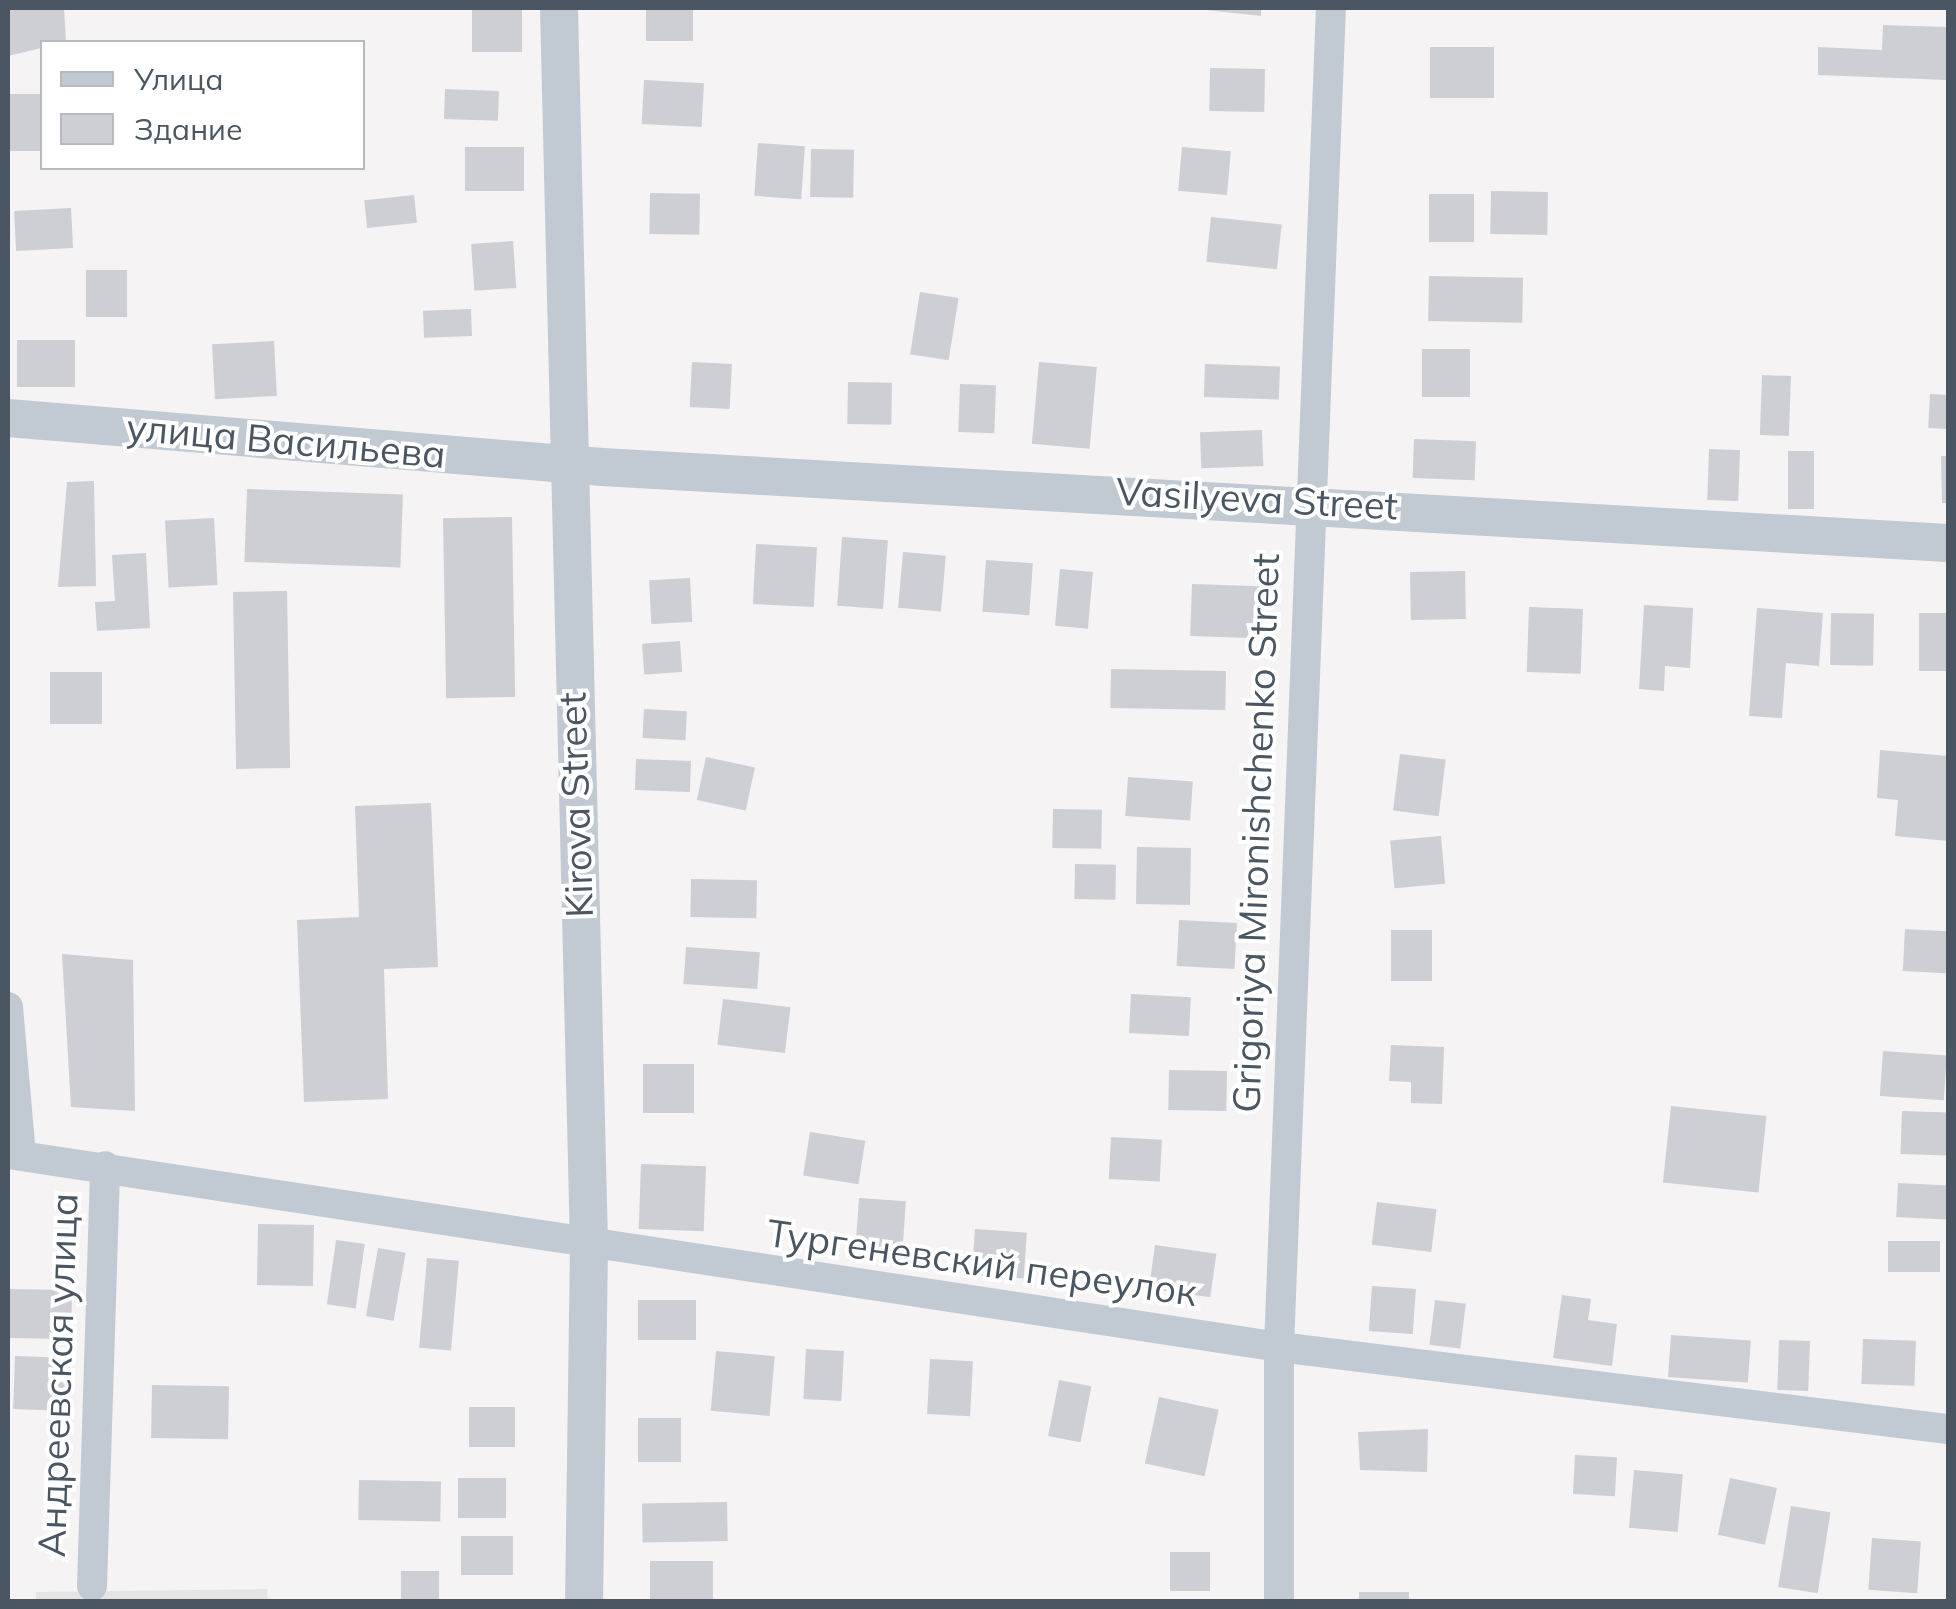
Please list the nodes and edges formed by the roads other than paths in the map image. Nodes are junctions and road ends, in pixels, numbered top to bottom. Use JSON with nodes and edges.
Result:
{"nodes":[{"id":1,"x":559,"y":8,"type":"edge"},
{"id":2,"x":1332,"y":8,"type":"edge"},
{"id":3,"x":8,"y":418,"type":"edge"},
{"id":4,"x":565,"y":463,"type":"junction"},
{"id":5,"x":1308,"y":500,"type":"junction"},
{"id":6,"x":1948,"y":543,"type":"edge"},
{"id":7,"x":8,"y":1007,"type":"edge"},
{"id":8,"x":14,"y":1154,"type":"edge"},
{"id":9,"x":104,"y":1166,"type":"junction"},
{"id":10,"x":590,"y":1246,"type":"junction"},
{"id":11,"x":1279,"y":1346,"type":"junction"},
{"id":12,"x":1948,"y":1429,"type":"edge"},
{"id":13,"x":92,"y":1586,"type":"dead end"},
{"id":14,"x":584,"y":1602,"type":"edge"},
{"id":15,"x":1279,"y":1602,"type":"edge"}],
"edges":[{"from":1,"to":4,"type":"street","name":"Kirova Street"},
{"from":2,"to":5,"type":"street","name":"Grigoriya Mironishchenko Street"},
{"from":3,"to":4,"type":"street","name":"улица Васильева"},
{"from":4,"to":5,"type":"street","name":"Vasilyeva Street"},
{"from":4,"to":10,"type":"street","name":"Kirova Street"},
{"from":5,"to":6,"type":"street","name":"Vasilyeva Street"},
{"from":5,"to":11,"type":"street","name":"Grigoriya Mironishchenko Street"},
{"from":7,"to":8,"type":"street","name":"Андреевская улица"},
{"from":8,"to":9,"type":"street","name":"Тургеневский переулок"},
{"from":9,"to":10,"type":"street","name":"Тургеневский переулок"},
{"from":9,"to":13,"type":"street","name":"Андреевская улица"},
{"from":10,"to":11,"type":"street","name":"Тургеневский переулок"},
{"from":10,"to":14,"type":"street","name":"Kirova Street"},
{"from":11,"to":12,"type":"street","name":"Тургеневский переулок"},
{"from":11,"to":15,"type":"street","name":"Grigoriya Mironishchenko Street"}]}
